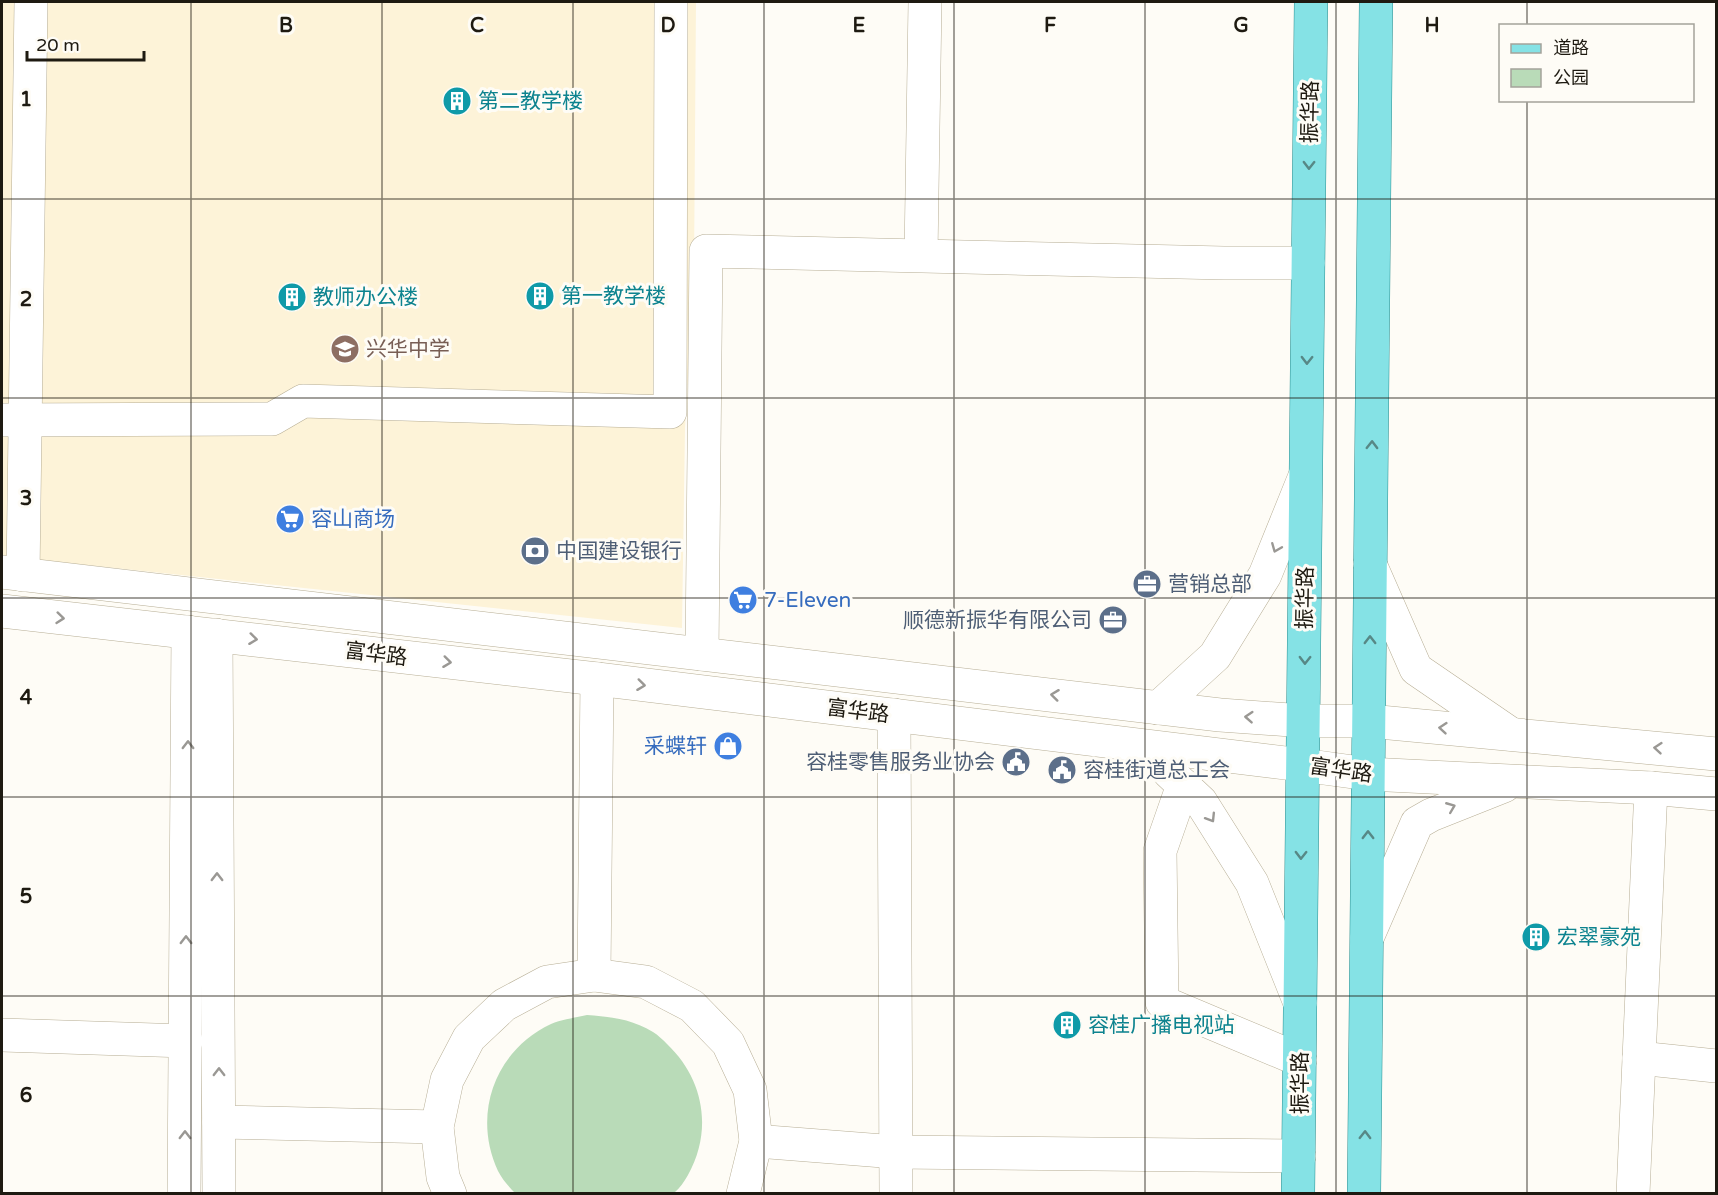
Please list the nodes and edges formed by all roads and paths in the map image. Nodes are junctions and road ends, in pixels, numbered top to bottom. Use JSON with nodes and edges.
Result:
{"nodes":[{"id":1,"x":31,"y":2,"type":"edge"},
{"id":2,"x":671,"y":2,"type":"edge"},
{"id":3,"x":925,"y":2,"type":"edge"},
{"id":4,"x":1311,"y":2,"type":"edge"},
{"id":5,"x":1376,"y":2,"type":"edge"},
{"id":6,"x":921,"y":255,"type":"junction"},
{"id":7,"x":1308,"y":263,"type":"junction"},
{"id":8,"x":13,"y":420,"type":"edge"},
{"id":9,"x":1306,"y":475,"type":"junction"},
{"id":10,"x":1370,"y":564,"type":"junction"},
{"id":11,"x":12,"y":574,"type":"edge"},
{"id":12,"x":2,"y":611,"type":"edge"},
{"id":13,"x":202,"y":633,"type":"junction"},
{"id":14,"x":702,"y":654,"type":"junction"},
{"id":15,"x":597,"y":679,"type":"junction"},
{"id":16,"x":1158,"y":708,"type":"junction"},
{"id":17,"x":894,"y":715,"type":"junction"},
{"id":18,"x":1304,"y":721,"type":"junction"},
{"id":19,"x":1369,"y":721,"type":"junction"},
{"id":20,"x":1513,"y":735,"type":"junction"},
{"id":21,"x":1142,"y":745,"type":"junction"},
{"id":22,"x":1716,"y":754,"type":"edge"},
{"id":23,"x":1302,"y":765,"type":"junction"},
{"id":24,"x":1368,"y":774,"type":"junction"},
{"id":25,"x":1514,"y":782,"type":"junction"},
{"id":26,"x":1183,"y":785,"type":"junction"},
{"id":27,"x":1651,"y":788,"type":"junction"},
{"id":28,"x":1716,"y":794,"type":"edge"},
{"id":29,"x":1367,"y":938,"type":"junction"},
{"id":30,"x":594,"y":975,"type":"junction"},
{"id":31,"x":1300,"y":1003,"type":"junction"},
{"id":32,"x":2,"y":1035,"type":"edge"},
{"id":33,"x":186,"y":1041,"type":"junction"},
{"id":34,"x":1639,"y":1058,"type":"junction"},
{"id":35,"x":1300,"y":1060,"type":"junction"},
{"id":36,"x":1716,"y":1066,"type":"edge"},
{"id":37,"x":219,"y":1122,"type":"junction"},
{"id":38,"x":437,"y":1127,"type":"junction"},
{"id":39,"x":756,"y":1142,"type":"junction"},
{"id":40,"x":896,"y":1152,"type":"junction"},
{"id":41,"x":1299,"y":1156,"type":"junction"},
{"id":42,"x":184,"y":1194,"type":"edge"},
{"id":43,"x":219,"y":1194,"type":"edge"},
{"id":44,"x":450,"y":1194,"type":"edge"},
{"id":45,"x":743,"y":1194,"type":"edge"},
{"id":46,"x":896,"y":1194,"type":"edge"},
{"id":47,"x":1299,"y":1194,"type":"edge"},
{"id":48,"x":1365,"y":1194,"type":"edge"},
{"id":49,"x":1633,"y":1194,"type":"edge"}],
"edges":[{"from":1,"to":8,"type":"street"},
{"from":2,"to":8,"type":"street"},
{"from":3,"to":6,"type":"street"},
{"from":4,"to":7,"type":"main road","name":"振华路","one_way":true},
{"from":10,"to":5,"type":"main road","one_way":true},
{"from":6,"to":7,"type":"street"},
{"from":6,"to":14,"type":"street"},
{"from":7,"to":9,"type":"main road","name":"振华路","one_way":true},
{"from":8,"to":11,"type":"street"},
{"from":9,"to":16,"type":"street","one_way":true},
{"from":9,"to":18,"type":"main road","name":"振华路","one_way":true},
{"from":19,"to":10,"type":"main road","one_way":true},
{"from":10,"to":20,"type":"street"},
{"from":11,"to":14,"type":"street","name":"富华路"},
{"from":12,"to":13,"type":"street","name":"富华路","one_way":true},
{"from":13,"to":15,"type":"street","name":"富华路","one_way":true},
{"from":33,"to":13,"type":"street","one_way":true},
{"from":37,"to":13,"type":"street","one_way":true},
{"from":16,"to":14,"type":"street","name":"富华路","one_way":true},
{"from":15,"to":17,"type":"street","name":"富华路","one_way":true},
{"from":15,"to":30,"type":"street"},
{"from":18,"to":16,"type":"street","name":"富华路","one_way":true},
{"from":17,"to":21,"type":"street","name":"富华路"},
{"from":17,"to":40,"type":"street"},
{"from":18,"to":19,"type":"street","name":"富华路"},
{"from":18,"to":23,"type":"main road","name":"振华路"},
{"from":20,"to":19,"type":"street","name":"富华路","one_way":true},
{"from":19,"to":24,"type":"main road"},
{"from":22,"to":20,"type":"street","name":"富华路","one_way":true},
{"from":21,"to":23,"type":"street","name":"富华路"},
{"from":21,"to":26,"type":"street"},
{"from":23,"to":24,"type":"street","name":"富华路"},
{"from":23,"to":31,"type":"main road","name":"振华路","one_way":true},
{"from":24,"to":25,"type":"street","name":"富华路"},
{"from":29,"to":24,"type":"main road","one_way":true},
{"from":25,"to":27,"type":"street","name":"富华路"},
{"from":29,"to":25,"type":"street","one_way":true},
{"from":26,"to":31,"type":"street","one_way":true},
{"from":26,"to":35,"type":"street"},
{"from":27,"to":28,"type":"street","name":"富华路"},
{"from":27,"to":34,"type":"street"},
{"from":48,"to":29,"type":"main road","one_way":true},
{"from":30,"to":38,"type":"street"},
{"from":30,"to":39,"type":"street"},
{"from":31,"to":35,"type":"main road","name":"振华路"},
{"from":32,"to":33,"type":"street"},
{"from":42,"to":33,"type":"street","one_way":true},
{"from":34,"to":36,"type":"street"},
{"from":34,"to":49,"type":"street"},
{"from":35,"to":41,"type":"main road","name":"振华路"},
{"from":37,"to":38,"type":"street"},
{"from":37,"to":43,"type":"street"},
{"from":38,"to":44,"type":"street"},
{"from":39,"to":40,"type":"street"},
{"from":39,"to":45,"type":"street"},
{"from":40,"to":41,"type":"street"},
{"from":40,"to":46,"type":"street"},
{"from":41,"to":47,"type":"main road","name":"振华路"}]}
